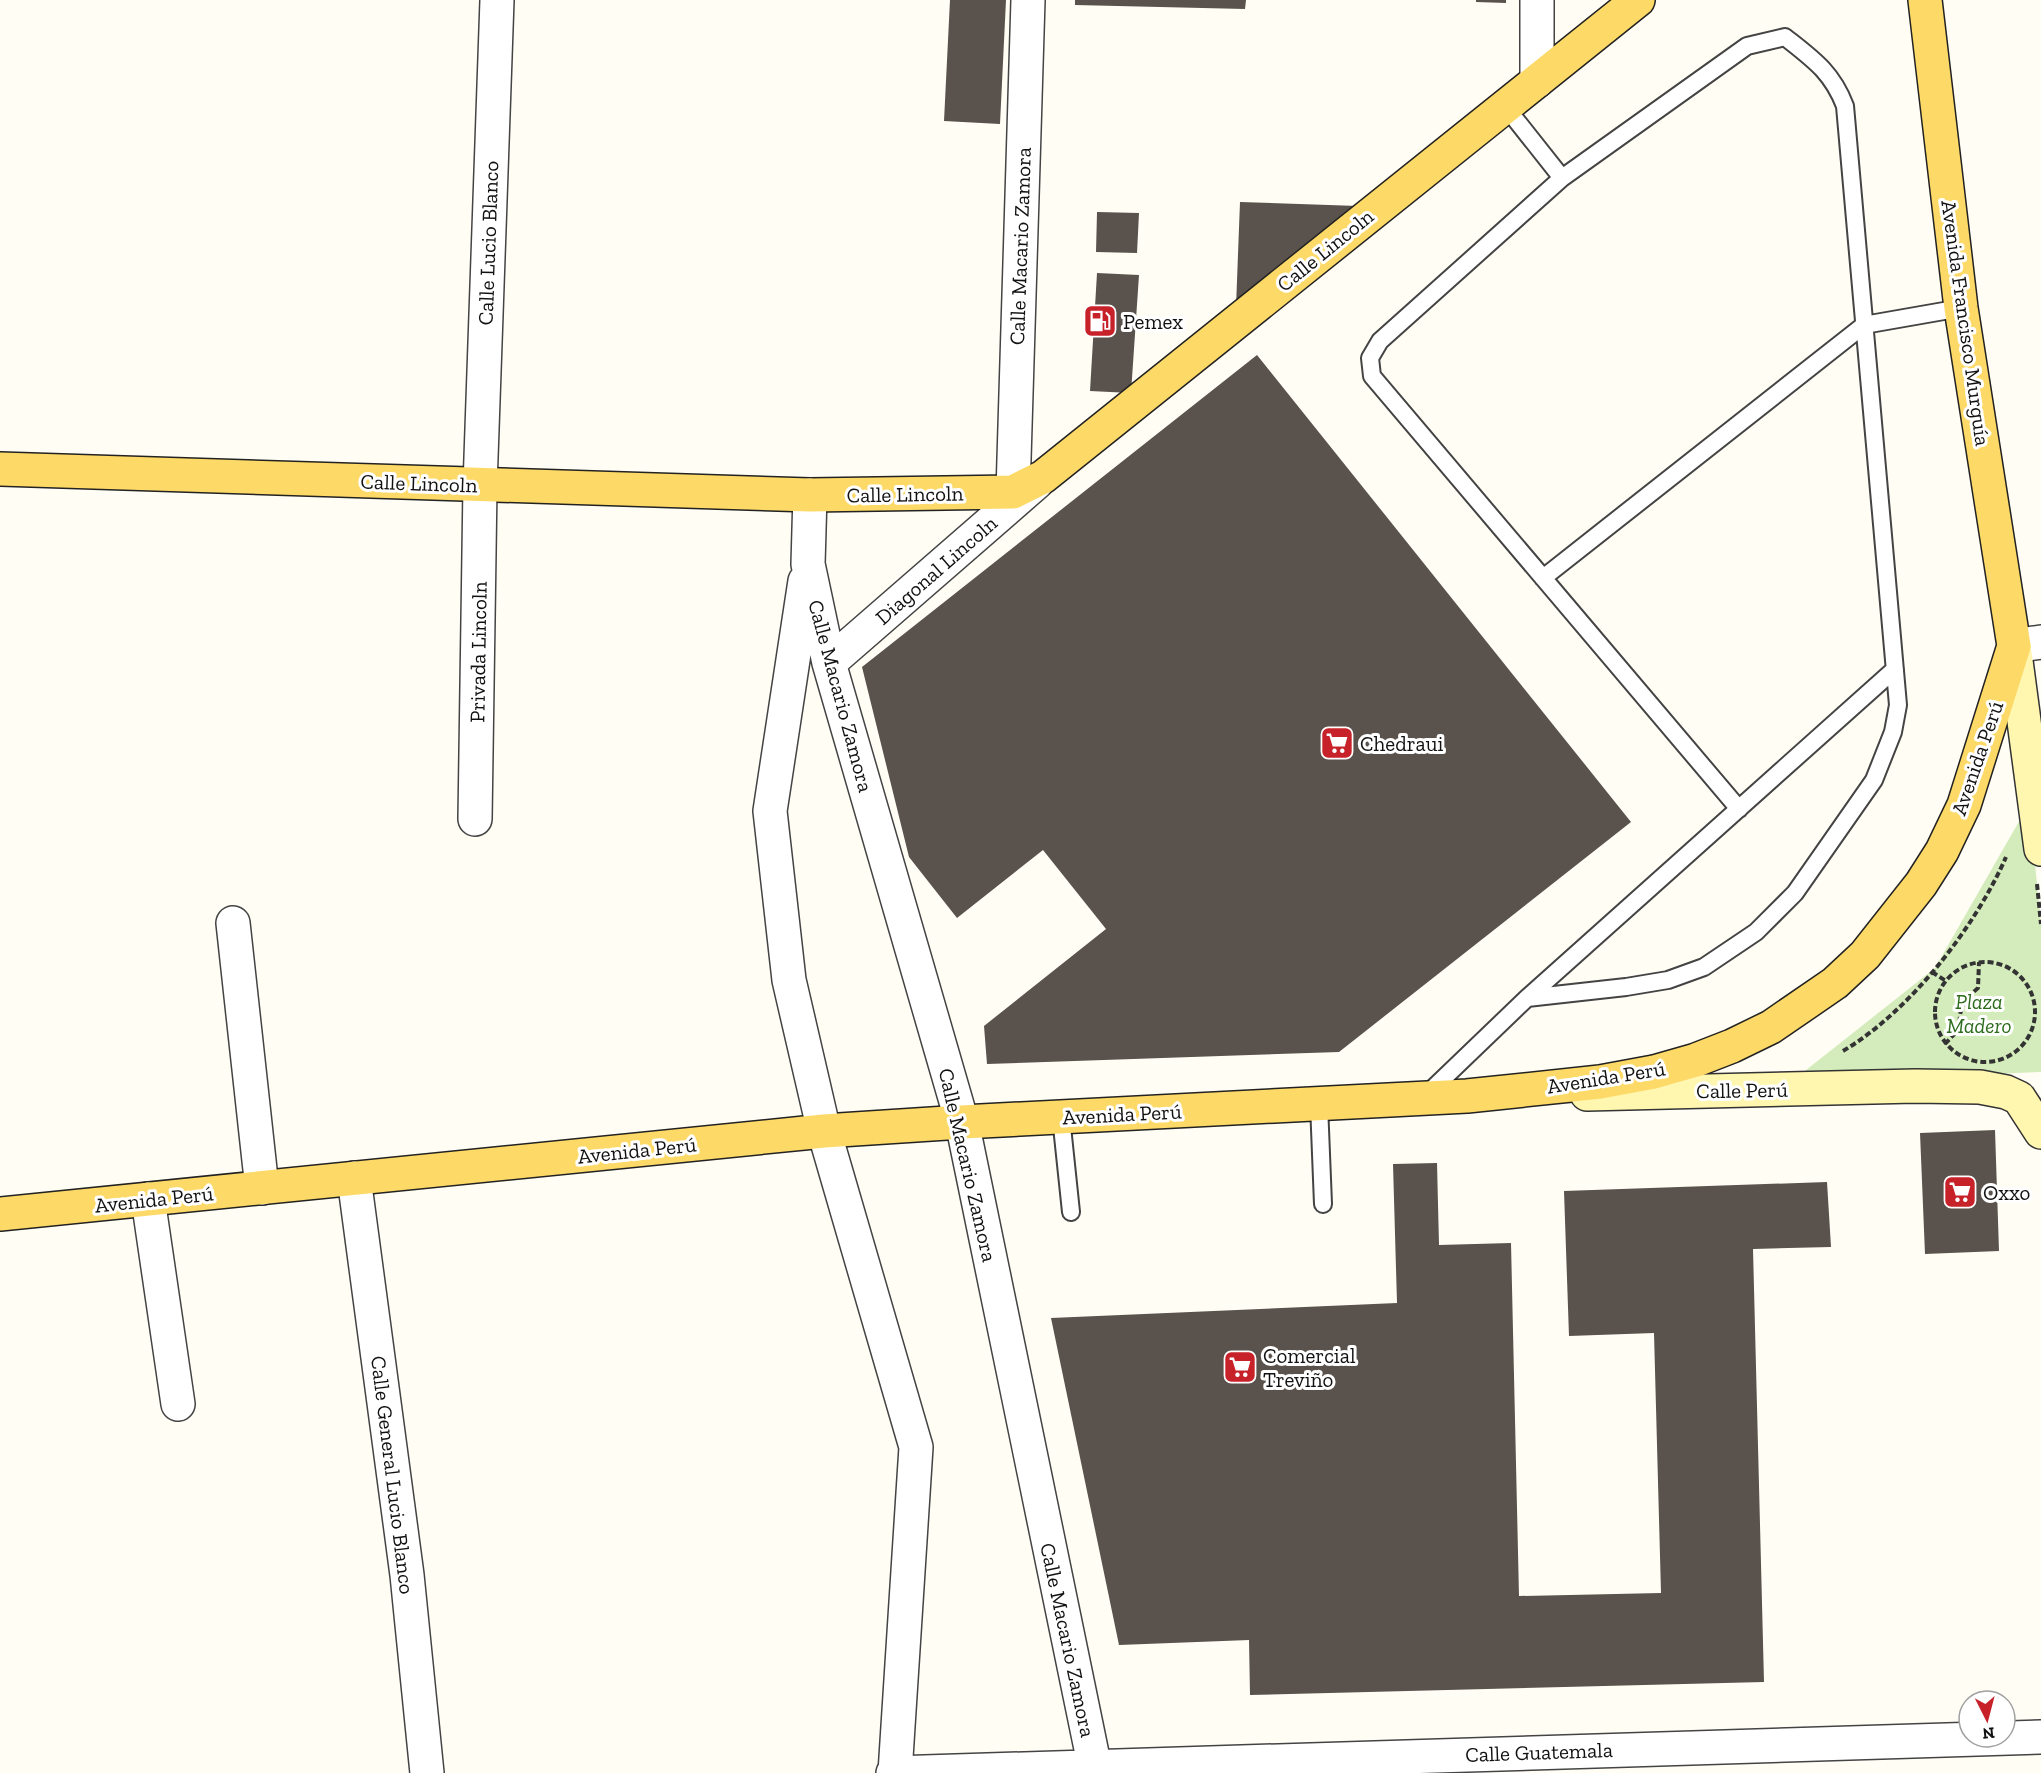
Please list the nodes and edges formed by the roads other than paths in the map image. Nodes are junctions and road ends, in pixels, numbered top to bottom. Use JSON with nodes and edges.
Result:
{"nodes":[{"id":1,"x":497,"y":0,"type":"edge"},
{"id":2,"x":1028,"y":0,"type":"edge"},
{"id":3,"x":1537,"y":0,"type":"edge"},
{"id":4,"x":1638,"y":0,"type":"edge"},
{"id":5,"x":1925,"y":0,"type":"edge"},
{"id":6,"x":1537,"y":81,"type":"junction"},
{"id":7,"x":1505,"y":106,"type":"junction"},
{"id":8,"x":1562,"y":178,"type":"junction"},
{"id":9,"x":1961,"y":308,"type":"junction"},
{"id":10,"x":1864,"y":325,"type":"junction"},
{"id":11,"x":0,"y":470,"type":"edge"},
{"id":12,"x":1043,"y":477,"type":"junction"},
{"id":13,"x":480,"y":486,"type":"junction"},
{"id":14,"x":1013,"y":492,"type":"junction"},
{"id":15,"x":810,"y":495,"type":"junction"},
{"id":16,"x":808,"y":564,"type":"junction"},
{"id":17,"x":1543,"y":579,"type":"junction"},
{"id":18,"x":2028,"y":644,"type":"edge"},
{"id":19,"x":829,"y":663,"type":"junction"},
{"id":20,"x":1895,"y":669,"type":"junction"},
{"id":21,"x":1739,"y":809,"type":"junction"},
{"id":22,"x":475,"y":819,"type":"dead end"},
{"id":23,"x":2029,"y":859,"type":"edge"},
{"id":24,"x":233,"y":923,"type":"dead end"},
{"id":25,"x":1527,"y":998,"type":"junction"},
{"id":26,"x":2030,"y":1095,"type":"edge"},
{"id":27,"x":1423,"y":1098,"type":"junction"},
{"id":28,"x":1319,"y":1104,"type":"junction"},
{"id":29,"x":1061,"y":1117,"type":"junction"},
{"id":30,"x":962,"y":1122,"type":"junction"},
{"id":31,"x":824,"y":1131,"type":"junction"},
{"id":32,"x":2041,"y":1132,"type":"edge"},
{"id":33,"x":354,"y":1178,"type":"junction"},
{"id":34,"x":262,"y":1188,"type":"junction"},
{"id":35,"x":148,"y":1199,"type":"junction"},
{"id":36,"x":1323,"y":1204,"type":"dead end"},
{"id":37,"x":1071,"y":1212,"type":"dead end"},
{"id":38,"x":0,"y":1214,"type":"edge"},
{"id":39,"x":178,"y":1404,"type":"dead end"},
{"id":40,"x":2041,"y":1737,"type":"edge"},
{"id":41,"x":1095,"y":1770,"type":"edge"},
{"id":42,"x":427,"y":1773,"type":"edge"},
{"id":43,"x":895,"y":1773,"type":"edge"}],
"edges":[{"from":1,"to":13,"type":"street","name":"Calle Lucio Blanco"},
{"from":2,"to":14,"type":"street","name":"Calle Macario Zamora"},
{"from":3,"to":6,"type":"street"},
{"from":4,"to":6,"type":"main road","name":"Calle Lincoln"},
{"from":5,"to":9,"type":"main road","name":"Avenida Francisco Murguía"},
{"from":6,"to":7,"type":"main road","name":"Calle Lincoln"},
{"from":7,"to":8,"type":"lane"},
{"from":7,"to":12,"type":"main road","name":"Calle Lincoln"},
{"from":8,"to":10,"type":"lane"},
{"from":8,"to":17,"type":"lane"},
{"from":9,"to":10,"type":"lane"},
{"from":9,"to":18,"type":"main road","name":"Avenida Francisco Murguía"},
{"from":10,"to":17,"type":"lane"},
{"from":10,"to":20,"type":"lane"},
{"from":11,"to":13,"type":"main road","name":"Calle Lincoln"},
{"from":12,"to":14,"type":"main road","name":"Calle Lincoln"},
{"from":12,"to":19,"type":"street","name":"Diagonal Lincoln"},
{"from":13,"to":15,"type":"main road","name":"Calle Lincoln"},
{"from":13,"to":22,"type":"street","name":"Privada Lincoln"},
{"from":14,"to":15,"type":"main road","name":"Calle Lincoln"},
{"from":15,"to":16,"type":"street","name":"Calle Macario Zamora"},
{"from":16,"to":19,"type":"street","name":"Calle Macario Zamora"},
{"from":16,"to":31,"type":"street","name":"Calle Macario Zamora"},
{"from":17,"to":21,"type":"lane"},
{"from":18,"to":23,"type":"street"},
{"from":18,"to":27,"type":"main road","name":"Avenida Perú"},
{"from":19,"to":30,"type":"street","name":"Calle Macario Zamora"},
{"from":20,"to":21,"type":"lane"},
{"from":20,"to":25,"type":"lane"},
{"from":21,"to":25,"type":"lane"},
{"from":24,"to":34,"type":"street"},
{"from":25,"to":27,"type":"lane"},
{"from":26,"to":27,"type":"street","name":"Calle Perú"},
{"from":26,"to":32,"type":"street","name":"Calle Perú"},
{"from":27,"to":28,"type":"main road","name":"Avenida Perú"},
{"from":28,"to":29,"type":"main road","name":"Avenida Perú"},
{"from":28,"to":36,"type":"lane"},
{"from":29,"to":30,"type":"main road","name":"Avenida Perú"},
{"from":29,"to":37,"type":"lane"},
{"from":30,"to":31,"type":"main road","name":"Avenida Perú"},
{"from":30,"to":41,"type":"street","name":"Calle Macario Zamora"},
{"from":31,"to":33,"type":"main road","name":"Avenida Perú"},
{"from":31,"to":43,"type":"street","name":"Calle Macario Zamora"},
{"from":33,"to":34,"type":"main road","name":"Avenida Perú"},
{"from":33,"to":42,"type":"street","name":"Calle General Lucio Blanco"},
{"from":34,"to":35,"type":"main road","name":"Avenida Perú"},
{"from":35,"to":38,"type":"main road","name":"Avenida Perú"},
{"from":35,"to":39,"type":"street"},
{"from":40,"to":41,"type":"street","name":"Calle Guatemala"},
{"from":41,"to":43,"type":"street","name":"Calle Guatemala"}]}
